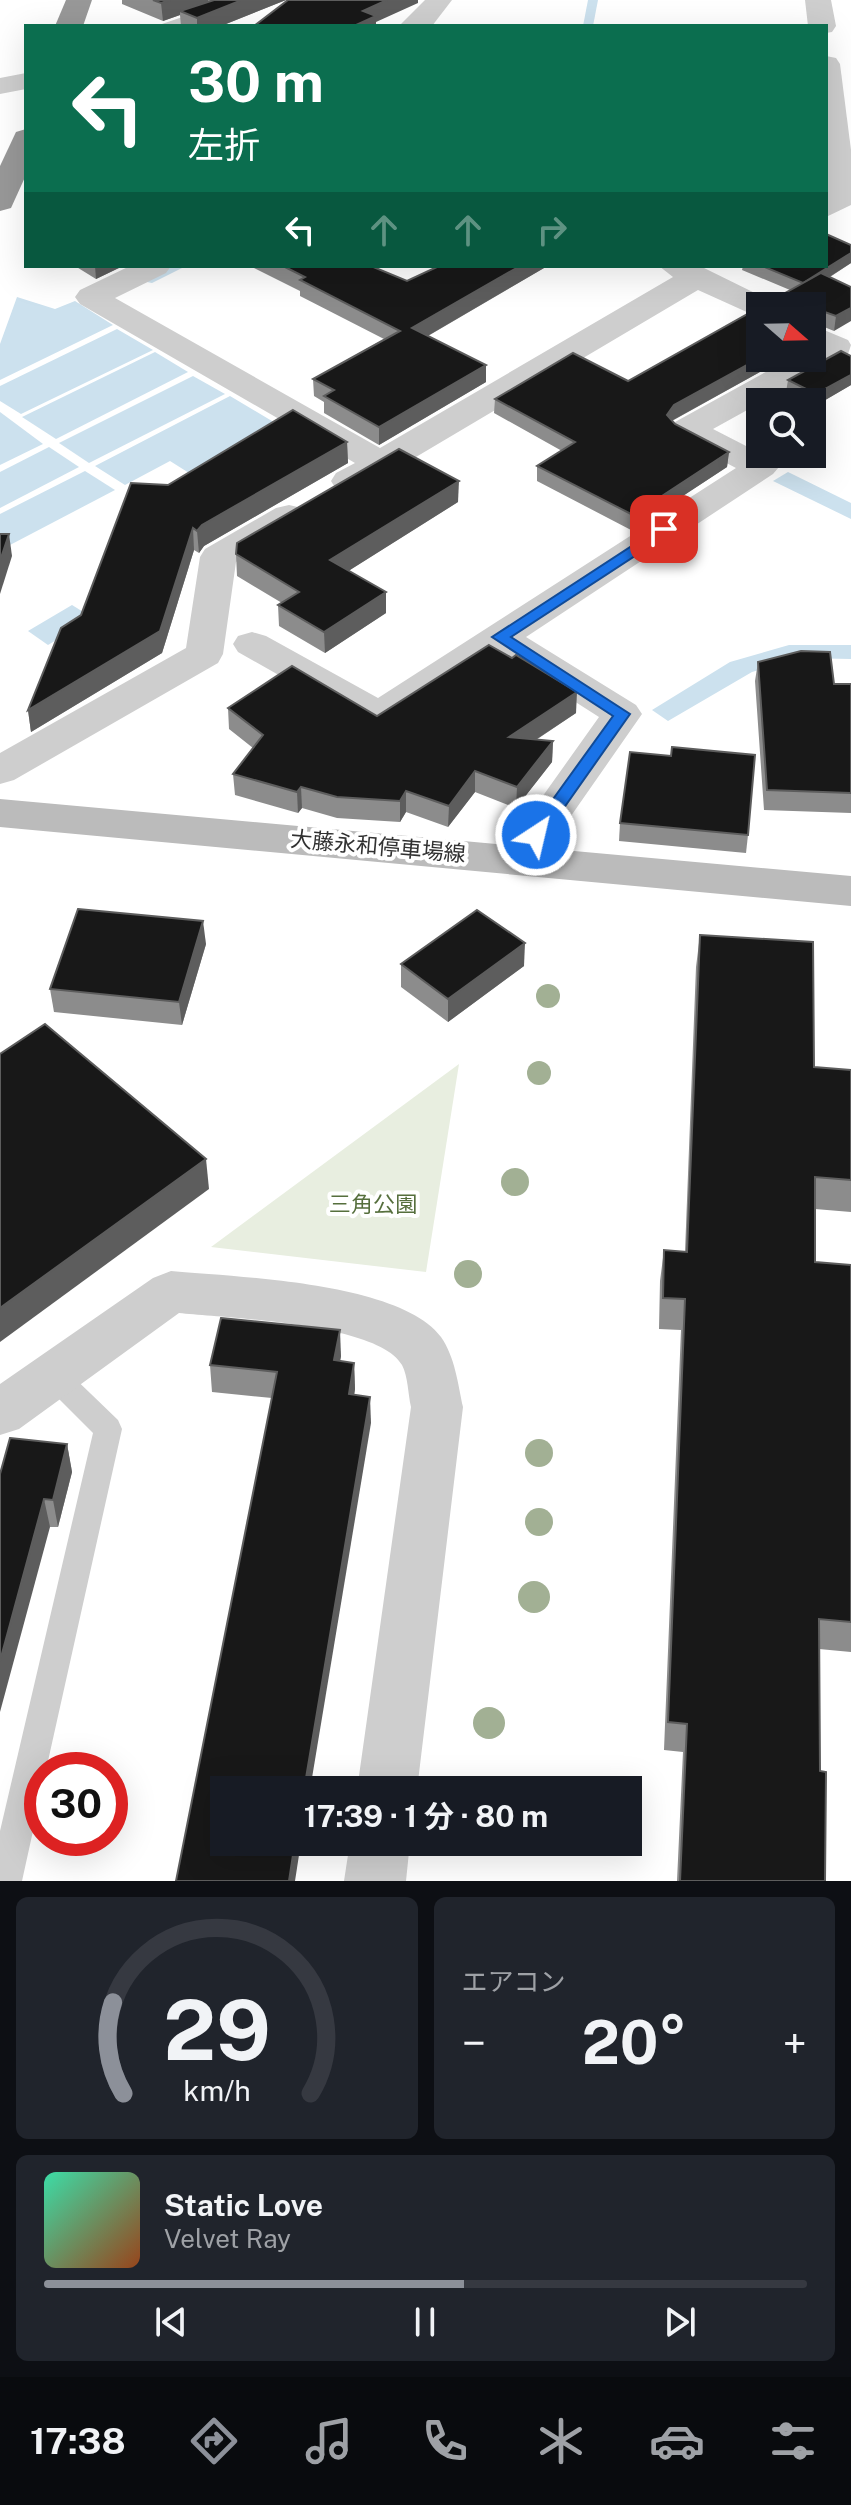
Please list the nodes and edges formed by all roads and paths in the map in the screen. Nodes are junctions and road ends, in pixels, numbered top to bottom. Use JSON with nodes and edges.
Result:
{"nodes":[{"id":1,"x":439,"y":0,"type":"edge"},
{"id":2,"x":818,"y":0,"type":"edge"},
{"id":3,"x":209,"y":12,"type":"edge"},
{"id":4,"x":170,"y":24,"type":"edge"},
{"id":5,"x":418,"y":24,"type":"edge"},
{"id":6,"x":822,"y":24,"type":"edge"},
{"id":7,"x":24,"y":81,"type":"edge"},
{"id":8,"x":828,"y":81,"type":"edge"},
{"id":9,"x":0,"y":86,"type":"edge"},
{"id":10,"x":24,"y":143,"type":"edge"},
{"id":11,"x":0,"y":202,"type":"edge"},
{"id":12,"x":828,"y":207,"type":"edge"},
{"id":13,"x":151,"y":268,"type":"edge"},
{"id":14,"x":702,"y":272,"type":"edge"},
{"id":15,"x":746,"y":299,"type":"edge"},
{"id":16,"x":826,"y":342,"type":"edge"},
{"id":17,"x":826,"y":353,"type":"edge"},
{"id":18,"x":791,"y":372,"type":"edge"},
{"id":19,"x":380,"y":463,"type":"junction"},
{"id":20,"x":500,"y":637,"type":"junction"},
{"id":21,"x":252,"y":644,"type":"dead end"},
{"id":22,"x":0,"y":771,"type":"edge"},
{"id":23,"x":0,"y":813,"type":"edge"},
{"id":24,"x":519,"y":859,"type":"junction"},
{"id":25,"x":851,"y":891,"type":"edge"},
{"id":26,"x":53,"y":1375,"type":"junction"},
{"id":27,"x":0,"y":1413,"type":"edge"},
{"id":28,"x":389,"y":1776,"type":"edge"},
{"id":29,"x":378,"y":1856,"type":"edge"},
{"id":30,"x":5,"y":1881,"type":"edge"},
{"id":31,"x":375,"y":1881,"type":"edge"}],
"edges":[{"from":1,"to":5,"type":"street"},
{"from":2,"to":6,"type":"street"},
{"from":3,"to":4,"type":"lane"},
{"from":7,"to":9,"type":"street"},
{"from":8,"to":12,"type":"street"},
{"from":10,"to":11,"type":"highway"},
{"from":13,"to":19,"type":"street"},
{"from":14,"to":15,"type":"street"},
{"from":14,"to":19,"type":"street"},
{"from":16,"to":17,"type":"street"},
{"from":18,"to":20,"type":"street"},
{"from":19,"to":22,"type":"street"},
{"from":20,"to":21,"type":"street"},
{"from":20,"to":24,"type":"street"},
{"from":23,"to":24,"type":"main road","name":"大藤永和停車場線"},
{"from":24,"to":25,"type":"main road","name":"大藤永和停車場線"},
{"from":26,"to":27,"type":"street"},
{"from":26,"to":28,"type":"street"},
{"from":26,"to":30,"type":"lane"},
{"from":29,"to":31,"type":"street"}]}
